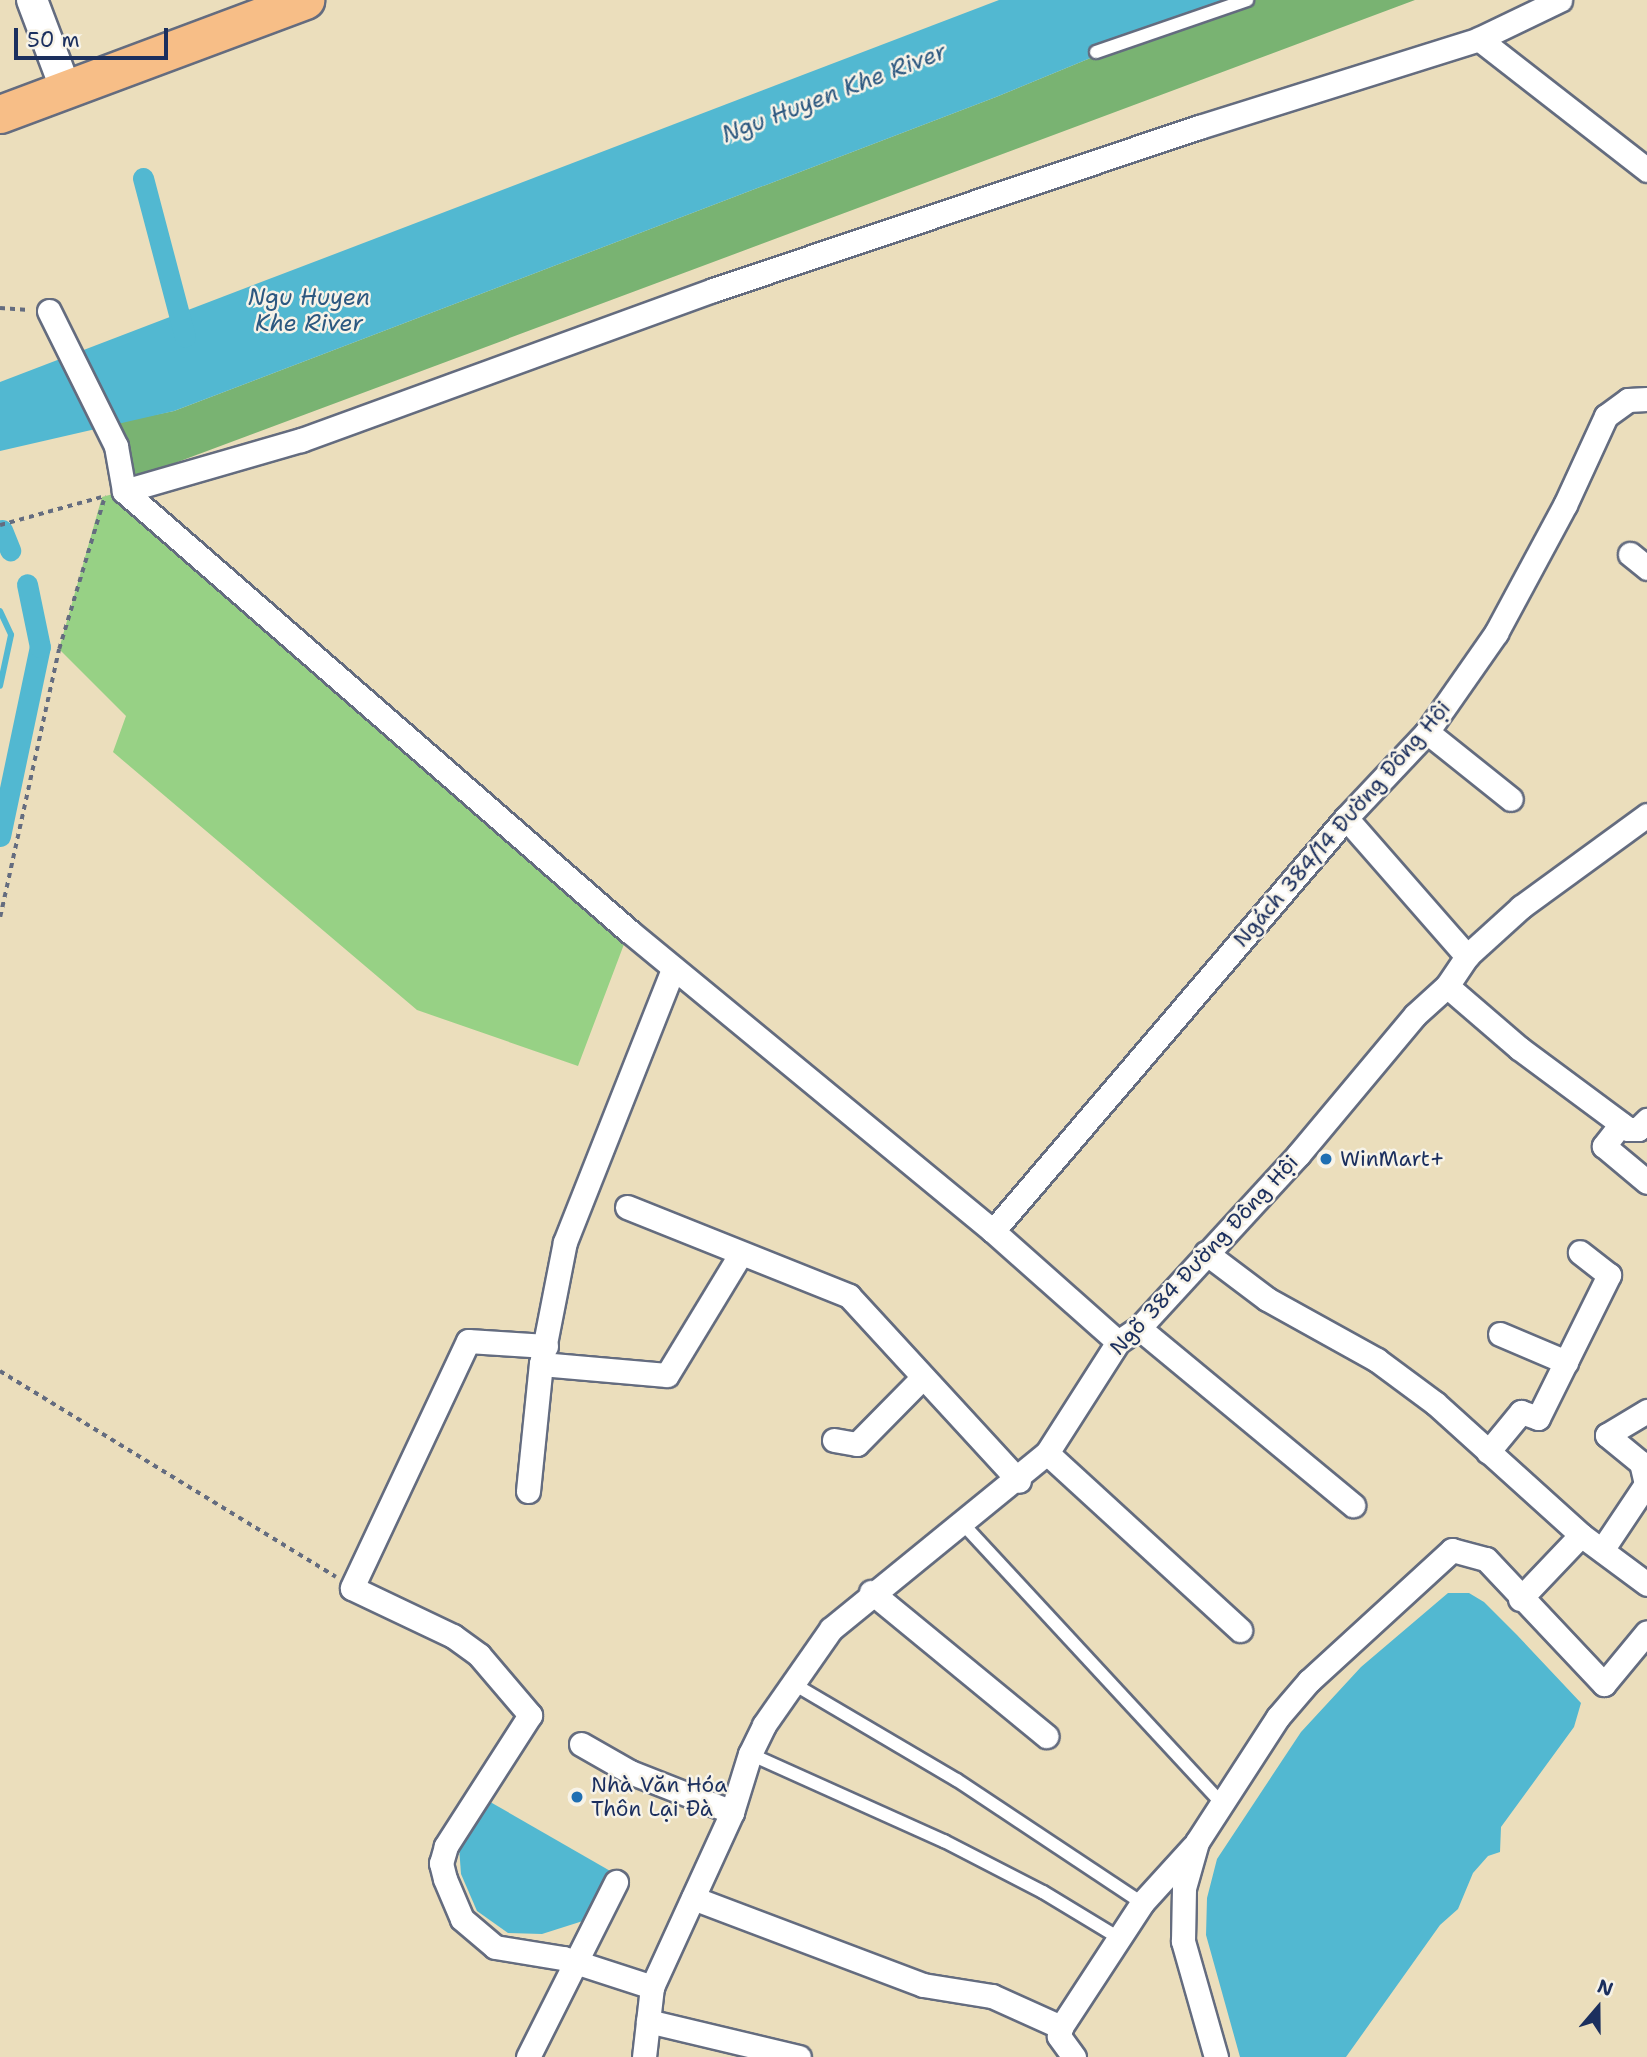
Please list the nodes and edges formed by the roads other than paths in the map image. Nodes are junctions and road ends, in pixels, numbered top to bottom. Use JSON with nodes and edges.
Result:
{"nodes":[{"id":1,"x":32,"y":0,"type":"edge"},
{"id":2,"x":305,"y":0,"type":"edge"},
{"id":3,"x":1247,"y":0,"type":"edge"},
{"id":4,"x":1560,"y":0,"type":"edge"},
{"id":5,"x":1479,"y":38,"type":"junction"},
{"id":6,"x":1096,"y":52,"type":"dead end"},
{"id":7,"x":66,"y":90,"type":"junction"},
{"id":8,"x":0,"y":114,"type":"edge"},
{"id":9,"x":1647,"y":170,"type":"edge"},
{"id":10,"x":49,"y":311,"type":"road end"},
{"id":11,"x":1647,"y":399,"type":"edge"},
{"id":12,"x":124,"y":491,"type":"junction"},
{"id":13,"x":1427,"y":733,"type":"junction"},
{"id":14,"x":1511,"y":799,"type":"dead end"},
{"id":15,"x":1346,"y":818,"type":"junction"},
{"id":16,"x":1644,"y":824,"type":"edge"},
{"id":17,"x":1467,"y":956,"type":"junction"},
{"id":18,"x":673,"y":969,"type":"junction"},
{"id":19,"x":1447,"y":986,"type":"junction"},
{"id":20,"x":1647,"y":1120,"type":"edge"},
{"id":21,"x":1621,"y":1124,"type":"junction"},
{"id":22,"x":1647,"y":1182,"type":"edge"},
{"id":23,"x":627,"y":1207,"type":"dead end"},
{"id":24,"x":993,"y":1231,"type":"junction"},
{"id":25,"x":1580,"y":1252,"type":"dead end"},
{"id":26,"x":1206,"y":1253,"type":"junction"},
{"id":27,"x":740,"y":1255,"type":"junction"},
{"id":28,"x":1139,"y":1328,"type":"junction"},
{"id":29,"x":1500,"y":1334,"type":"dead end"},
{"id":30,"x":1118,"y":1342,"type":"junction"},
{"id":31,"x":543,"y":1355,"type":"junction"},
{"id":32,"x":1566,"y":1362,"type":"junction"},
{"id":33,"x":922,"y":1378,"type":"junction"},
{"id":34,"x":1647,"y":1411,"type":"edge"},
{"id":35,"x":834,"y":1440,"type":"dead end"},
{"id":36,"x":1488,"y":1452,"type":"junction"},
{"id":37,"x":1047,"y":1453,"type":"junction"},
{"id":38,"x":1018,"y":1481,"type":"junction"},
{"id":39,"x":528,"y":1491,"type":"dead end"},
{"id":40,"x":1353,"y":1505,"type":"dead end"},
{"id":41,"x":964,"y":1525,"type":"junction"},
{"id":42,"x":1581,"y":1535,"type":"junction"},
{"id":43,"x":1602,"y":1550,"type":"junction"},
{"id":44,"x":1647,"y":1584,"type":"edge"},
{"id":45,"x":872,"y":1592,"type":"junction"},
{"id":46,"x":1520,"y":1599,"type":"junction"},
{"id":47,"x":1240,"y":1630,"type":"dead end"},
{"id":48,"x":1647,"y":1632,"type":"edge"},
{"id":49,"x":792,"y":1682,"type":"junction"},
{"id":50,"x":1046,"y":1736,"type":"dead end"},
{"id":51,"x":581,"y":1744,"type":"dead end"},
{"id":52,"x":750,"y":1754,"type":"junction"},
{"id":53,"x":1221,"y":1803,"type":"junction"},
{"id":54,"x":732,"y":1812,"type":"junction"},
{"id":55,"x":1197,"y":1842,"type":"junction"},
{"id":56,"x":616,"y":1882,"type":"dead end"},
{"id":57,"x":693,"y":1898,"type":"junction"},
{"id":58,"x":1142,"y":1903,"type":"junction"},
{"id":59,"x":1119,"y":1938,"type":"junction"},
{"id":60,"x":572,"y":1961,"type":"junction"},
{"id":61,"x":652,"y":1987,"type":"junction"},
{"id":62,"x":648,"y":2021,"type":"junction"},
{"id":63,"x":1061,"y":2027,"type":"junction"},
{"id":64,"x":528,"y":2057,"type":"edge"},
{"id":65,"x":644,"y":2057,"type":"edge"},
{"id":66,"x":799,"y":2057,"type":"edge"},
{"id":67,"x":1074,"y":2057,"type":"edge"},
{"id":68,"x":1216,"y":2057,"type":"edge"}],
"edges":[{"from":1,"to":7,"type":"street"},
{"from":2,"to":7,"type":"main road"},
{"from":3,"to":6,"type":"lane"},
{"from":4,"to":5,"type":"street"},
{"from":5,"to":9,"type":"street"},
{"from":5,"to":12,"type":"street"},
{"from":7,"to":8,"type":"main road"},
{"from":10,"to":12,"type":"street"},
{"from":11,"to":13,"type":"street","name":"Ngách 384/14 Đường Đông Hội"},
{"from":12,"to":18,"type":"street"},
{"from":13,"to":14,"type":"street"},
{"from":13,"to":15,"type":"street","name":"Ngách 384/14 Đường Đông Hội"},
{"from":15,"to":17,"type":"street"},
{"from":15,"to":24,"type":"street","name":"Ngách 384/14 Đường Đông Hội"},
{"from":16,"to":17,"type":"street","name":"Ngõ 384 Đường Đông Hội"},
{"from":17,"to":19,"type":"street","name":"Ngõ 384 Đường Đông Hội"},
{"from":18,"to":24,"type":"street"},
{"from":18,"to":31,"type":"street"},
{"from":19,"to":21,"type":"street"},
{"from":19,"to":26,"type":"street","name":"Ngõ 384 Đường Đông Hội"},
{"from":20,"to":21,"type":"street"},
{"from":21,"to":22,"type":"street"},
{"from":23,"to":27,"type":"street"},
{"from":24,"to":30,"type":"street"},
{"from":25,"to":32,"type":"street"},
{"from":26,"to":28,"type":"street","name":"Ngõ 384 Đường Đông Hội"},
{"from":26,"to":36,"type":"street"},
{"from":27,"to":31,"type":"street"},
{"from":27,"to":33,"type":"street"},
{"from":28,"to":30,"type":"street","name":"Ngõ 384 Đường Đông Hội"},
{"from":28,"to":40,"type":"street"},
{"from":29,"to":32,"type":"street"},
{"from":30,"to":37,"type":"street","name":"Ngõ 384 Đường Đông Hội"},
{"from":31,"to":39,"type":"street"},
{"from":31,"to":60,"type":"street"},
{"from":32,"to":36,"type":"street"},
{"from":33,"to":35,"type":"street"},
{"from":33,"to":38,"type":"street"},
{"from":34,"to":43,"type":"street"},
{"from":36,"to":42,"type":"street"},
{"from":37,"to":38,"type":"street","name":"Ngõ 384 Đường Đông Hội"},
{"from":37,"to":47,"type":"street"},
{"from":38,"to":41,"type":"street","name":"Ngõ 384 Đường Đông Hội"},
{"from":41,"to":45,"type":"street","name":"Ngõ 384 Đường Đông Hội"},
{"from":41,"to":53,"type":"lane"},
{"from":42,"to":43,"type":"street"},
{"from":42,"to":46,"type":"street"},
{"from":43,"to":44,"type":"street"},
{"from":45,"to":49,"type":"street","name":"Ngõ 384 Đường Đông Hội"},
{"from":45,"to":50,"type":"street"},
{"from":46,"to":48,"type":"street"},
{"from":46,"to":53,"type":"street"},
{"from":49,"to":52,"type":"street","name":"Ngõ 384 Đường Đông Hội"},
{"from":49,"to":58,"type":"lane"},
{"from":51,"to":54,"type":"street"},
{"from":52,"to":54,"type":"street","name":"Ngõ 384 Đường Đông Hội"},
{"from":52,"to":59,"type":"lane"},
{"from":53,"to":55,"type":"street"},
{"from":54,"to":57,"type":"street","name":"Ngõ 384 Đường Đông Hội"},
{"from":55,"to":58,"type":"street"},
{"from":55,"to":68,"type":"street"},
{"from":56,"to":60,"type":"street"},
{"from":57,"to":61,"type":"street","name":"Ngõ 384 Đường Đông Hội"},
{"from":57,"to":63,"type":"street"},
{"from":58,"to":59,"type":"street"},
{"from":59,"to":63,"type":"street"},
{"from":60,"to":61,"type":"street"},
{"from":60,"to":64,"type":"street"},
{"from":61,"to":62,"type":"street","name":"Ngõ 384 Đường Đông Hội"},
{"from":62,"to":65,"type":"street","name":"Ngõ 384 Đường Đông Hội"},
{"from":62,"to":66,"type":"street"},
{"from":63,"to":67,"type":"street"}]}
